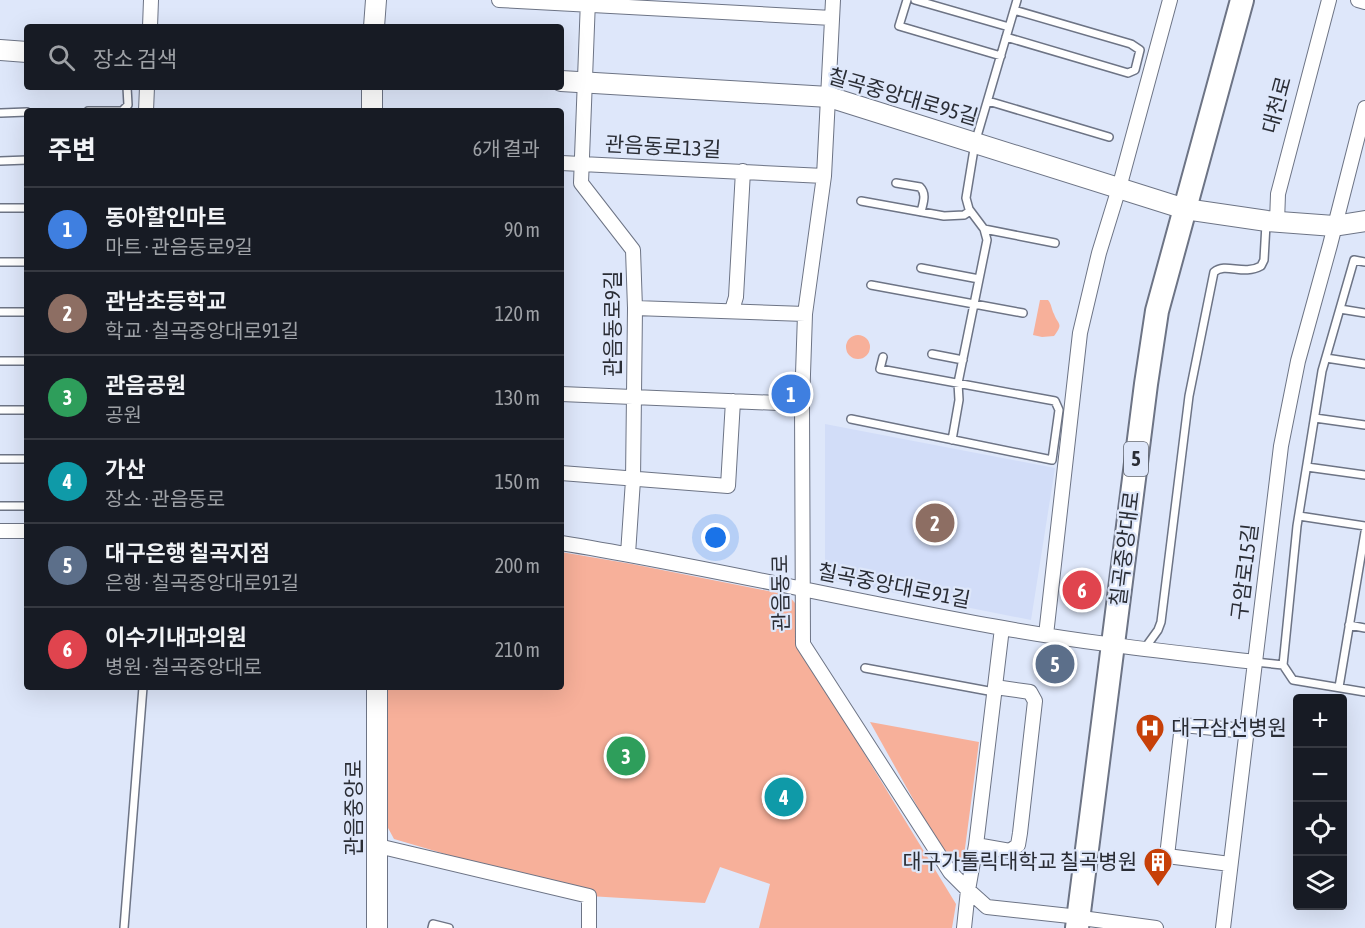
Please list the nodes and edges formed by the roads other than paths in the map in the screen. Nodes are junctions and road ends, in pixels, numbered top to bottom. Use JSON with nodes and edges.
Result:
{"nodes":[{"id":1,"x":151,"y":0,"type":"edge"},
{"id":2,"x":376,"y":0,"type":"edge"},
{"id":3,"x":499,"y":0,"type":"edge"},
{"id":4,"x":833,"y":0,"type":"edge"},
{"id":5,"x":907,"y":0,"type":"edge"},
{"id":6,"x":915,"y":0,"type":"edge"},
{"id":7,"x":1017,"y":0,"type":"edge"},
{"id":8,"x":1170,"y":0,"type":"edge"},
{"id":9,"x":1242,"y":0,"type":"edge"},
{"id":10,"x":1329,"y":0,"type":"edge"},
{"id":11,"x":1358,"y":0,"type":"edge"},
{"id":12,"x":1365,"y":2,"type":"edge"},
{"id":13,"x":588,"y":3,"type":"edge"},
{"id":14,"x":1014,"y":10,"type":"junction"},
{"id":15,"x":832,"y":18,"type":"junction"},
{"id":16,"x":150,"y":24,"type":"edge"},
{"id":17,"x":374,"y":24,"type":"edge"},
{"id":18,"x":1009,"y":27,"type":"junction"},
{"id":19,"x":1006,"y":37,"type":"junction"},
{"id":20,"x":0,"y":50,"type":"edge"},
{"id":21,"x":24,"y":52,"type":"edge"},
{"id":22,"x":1001,"y":56,"type":"junction"},
{"id":23,"x":564,"y":81,"type":"edge"},
{"id":24,"x":585,"y":82,"type":"junction"},
{"id":25,"x":127,"y":90,"type":"edge"},
{"id":26,"x":147,"y":90,"type":"edge"},
{"id":27,"x":372,"y":90,"type":"edge"},
{"id":28,"x":829,"y":96,"type":"junction"},
{"id":29,"x":988,"y":101,"type":"junction"},
{"id":30,"x":126,"y":108,"type":"edge"},
{"id":31,"x":146,"y":108,"type":"edge"},
{"id":32,"x":372,"y":108,"type":"edge"},
{"id":33,"x":1365,"y":108,"type":"edge"},
{"id":34,"x":1,"y":112,"type":"edge"},
{"id":35,"x":24,"y":112,"type":"edge"},
{"id":36,"x":1109,"y":136,"type":"dead end"},
{"id":37,"x":975,"y":143,"type":"junction"},
{"id":38,"x":24,"y":160,"type":"edge"},
{"id":39,"x":0,"y":161,"type":"edge"},
{"id":40,"x":564,"y":163,"type":"edge"},
{"id":41,"x":581,"y":164,"type":"junction"},
{"id":42,"x":743,"y":171,"type":"junction"},
{"id":43,"x":824,"y":176,"type":"junction"},
{"id":44,"x":896,"y":183,"type":"dead end"},
{"id":45,"x":1119,"y":188,"type":"junction"},
{"id":46,"x":861,"y":201,"type":"dead end"},
{"id":47,"x":0,"y":208,"type":"edge"},
{"id":48,"x":24,"y":208,"type":"edge"},
{"id":49,"x":1185,"y":209,"type":"junction"},
{"id":50,"x":970,"y":211,"type":"junction"},
{"id":51,"x":921,"y":212,"type":"junction"},
{"id":52,"x":1365,"y":221,"type":"edge"},
{"id":53,"x":1272,"y":222,"type":"junction"},
{"id":54,"x":1334,"y":226,"type":"junction"},
{"id":55,"x":984,"y":229,"type":"junction"},
{"id":56,"x":1055,"y":243,"type":"dead end"},
{"id":57,"x":633,"y":250,"type":"joint"},
{"id":58,"x":0,"y":262,"type":"edge"},
{"id":59,"x":24,"y":262,"type":"edge"},
{"id":60,"x":1365,"y":262,"type":"edge"},
{"id":61,"x":921,"y":268,"type":"dead end"},
{"id":62,"x":979,"y":279,"type":"junction"},
{"id":63,"x":871,"y":285,"type":"dead end"},
{"id":64,"x":975,"y":303,"type":"junction"},
{"id":65,"x":635,"y":308,"type":"junction"},
{"id":66,"x":1340,"y":309,"type":"junction"},
{"id":67,"x":732,"y":310,"type":"junction"},
{"id":68,"x":0,"y":312,"type":"edge"},
{"id":69,"x":24,"y":312,"type":"edge"},
{"id":70,"x":1023,"y":313,"type":"dead end"},
{"id":71,"x":1365,"y":313,"type":"edge"},
{"id":72,"x":805,"y":314,"type":"junction"},
{"id":73,"x":932,"y":354,"type":"dead end"},
{"id":74,"x":883,"y":357,"type":"dead end"},
{"id":75,"x":1326,"y":358,"type":"junction"},
{"id":76,"x":0,"y":360,"type":"edge"},
{"id":77,"x":963,"y":360,"type":"junction"},
{"id":78,"x":24,"y":361,"type":"edge"},
{"id":79,"x":1365,"y":364,"type":"edge"},
{"id":80,"x":958,"y":383,"type":"junction"},
{"id":81,"x":564,"y":394,"type":"edge"},
{"id":82,"x":634,"y":397,"type":"junction"},
{"id":83,"x":733,"y":401,"type":"junction"},
{"id":84,"x":802,"y":404,"type":"junction"},
{"id":85,"x":0,"y":410,"type":"edge"},
{"id":86,"x":24,"y":410,"type":"edge"},
{"id":87,"x":851,"y":418,"type":"dead end"},
{"id":88,"x":1315,"y":418,"type":"junction"},
{"id":89,"x":1365,"y":425,"type":"edge"},
{"id":90,"x":952,"y":440,"type":"junction"},
{"id":91,"x":0,"y":459,"type":"edge"},
{"id":92,"x":24,"y":459,"type":"edge"},
{"id":93,"x":1307,"y":467,"type":"junction"},
{"id":94,"x":564,"y":473,"type":"edge"},
{"id":95,"x":1365,"y":475,"type":"edge"},
{"id":96,"x":633,"y":480,"type":"junction"},
{"id":97,"x":0,"y":506,"type":"edge"},
{"id":98,"x":24,"y":506,"type":"edge"},
{"id":99,"x":1299,"y":516,"type":"junction"},
{"id":100,"x":1365,"y":526,"type":"edge"},
{"id":101,"x":0,"y":531,"type":"edge"},
{"id":102,"x":24,"y":531,"type":"edge"},
{"id":103,"x":1365,"y":532,"type":"edge"},
{"id":104,"x":564,"y":543,"type":"edge"},
{"id":105,"x":628,"y":554,"type":"junction"},
{"id":106,"x":1362,"y":573,"type":"edge"},
{"id":107,"x":802,"y":589,"type":"junction"},
{"id":108,"x":1350,"y":625,"type":"junction"},
{"id":109,"x":1002,"y":628,"type":"junction"},
{"id":110,"x":1365,"y":628,"type":"edge"},
{"id":111,"x":1046,"y":635,"type":"junction"},
{"id":112,"x":1113,"y":646,"type":"junction"},
{"id":113,"x":1143,"y":649,"type":"junction"},
{"id":114,"x":1255,"y":662,"type":"junction"},
{"id":115,"x":1283,"y":666,"type":"junction"},
{"id":116,"x":865,"y":668,"type":"dead end"},
{"id":117,"x":1339,"y":687,"type":"junction"},
{"id":118,"x":143,"y":690,"type":"edge"},
{"id":119,"x":377,"y":690,"type":"edge"},
{"id":120,"x":994,"y":690,"type":"junction"},
{"id":121,"x":1365,"y":692,"type":"edge"},
{"id":122,"x":1246,"y":731,"type":"junction"},
{"id":123,"x":976,"y":845,"type":"junction"},
{"id":124,"x":378,"y":846,"type":"junction"},
{"id":125,"x":1230,"y":864,"type":"junction"},
{"id":126,"x":968,"y":890,"type":"junction"},
{"id":127,"x":1078,"y":924,"type":"edge"},
{"id":128,"x":124,"y":928,"type":"edge"},
{"id":129,"x":377,"y":928,"type":"edge"},
{"id":130,"x":432,"y":928,"type":"edge"},
{"id":131,"x":449,"y":928,"type":"edge"},
{"id":132,"x":589,"y":928,"type":"edge"},
{"id":133,"x":964,"y":928,"type":"edge"},
{"id":134,"x":1156,"y":928,"type":"edge"},
{"id":135,"x":1223,"y":928,"type":"edge"}],
"edges":[{"from":1,"to":16,"type":"street"},
{"from":2,"to":17,"type":"main road"},
{"from":3,"to":13,"type":"street"},
{"from":4,"to":15,"type":"street","name":"관음동로"},
{"from":5,"to":22,"type":"lane"},
{"from":6,"to":18,"type":"lane"},
{"from":7,"to":14,"type":"lane"},
{"from":8,"to":45,"type":"street"},
{"from":9,"to":49,"type":"main road","name":"칠곡중앙대로","number":"5"},
{"from":10,"to":53,"type":"street","name":"대천로"},
{"from":11,"to":12,"type":"street"},
{"from":13,"to":15,"type":"street"},
{"from":13,"to":24,"type":"street"},
{"from":14,"to":18,"type":"lane"},
{"from":14,"to":19,"type":"lane"},
{"from":15,"to":28,"type":"street","name":"관음동로"},
{"from":18,"to":19,"type":"lane"},
{"from":19,"to":22,"type":"lane"},
{"from":20,"to":21,"type":"main road"},
{"from":22,"to":29,"type":"lane"},
{"from":23,"to":24,"type":"main road","name":"칠곡중앙대로95길"},
{"from":24,"to":28,"type":"main road","name":"칠곡중앙대로95길"},
{"from":24,"to":41,"type":"street"},
{"from":25,"to":30,"type":"lane"},
{"from":26,"to":31,"type":"street"},
{"from":27,"to":32,"type":"main road"},
{"from":28,"to":37,"type":"main road","name":"칠곡중앙대로95길"},
{"from":28,"to":43,"type":"street","name":"관음동로"},
{"from":29,"to":36,"type":"lane"},
{"from":29,"to":37,"type":"lane"},
{"from":33,"to":54,"type":"street"},
{"from":34,"to":35,"type":"lane"},
{"from":37,"to":45,"type":"main road","name":"칠곡중앙대로95길"},
{"from":37,"to":50,"type":"lane"},
{"from":38,"to":39,"type":"lane"},
{"from":40,"to":41,"type":"street","name":"관음동로13길"},
{"from":41,"to":42,"type":"street","name":"관음동로13길"},
{"from":41,"to":57,"type":"street","name":"관음동로13길"},
{"from":42,"to":43,"type":"street","name":"관음동로13길"},
{"from":42,"to":67,"type":"street","name":"관음동로13길"},
{"from":43,"to":72,"type":"street","name":"관음동로"},
{"from":44,"to":51,"type":"lane"},
{"from":45,"to":49,"type":"main road","name":"칠곡중앙대로95길"},
{"from":45,"to":111,"type":"street"},
{"from":46,"to":51,"type":"lane"},
{"from":47,"to":48,"type":"lane"},
{"from":49,"to":53,"type":"main road"},
{"from":49,"to":112,"type":"main road","name":"칠곡중앙대로","number":"5"},
{"from":50,"to":51,"type":"lane"},
{"from":50,"to":55,"type":"lane"},
{"from":52,"to":54,"type":"main road"},
{"from":53,"to":54,"type":"main road"},
{"from":53,"to":113,"type":"lane"},
{"from":54,"to":114,"type":"street","name":"구암로15길"},
{"from":55,"to":56,"type":"lane"},
{"from":55,"to":62,"type":"lane"},
{"from":57,"to":65,"type":"street","name":"관음동로9길"},
{"from":58,"to":59,"type":"lane"},
{"from":60,"to":66,"type":"lane"},
{"from":61,"to":62,"type":"lane"},
{"from":62,"to":64,"type":"lane"},
{"from":63,"to":64,"type":"lane"},
{"from":64,"to":70,"type":"lane"},
{"from":64,"to":77,"type":"lane"},
{"from":65,"to":67,"type":"street"},
{"from":65,"to":82,"type":"street","name":"관음동로9길"},
{"from":66,"to":71,"type":"lane"},
{"from":66,"to":75,"type":"lane"},
{"from":67,"to":72,"type":"street"},
{"from":68,"to":69,"type":"lane"},
{"from":72,"to":84,"type":"street","name":"관음동로"},
{"from":73,"to":77,"type":"lane"},
{"from":74,"to":80,"type":"lane"},
{"from":75,"to":79,"type":"lane"},
{"from":75,"to":88,"type":"lane"},
{"from":76,"to":78,"type":"lane"},
{"from":77,"to":80,"type":"lane"},
{"from":80,"to":90,"type":"lane"},
{"from":80,"to":90,"type":"lane"},
{"from":81,"to":82,"type":"street","name":"관음동로9길"},
{"from":82,"to":83,"type":"street","name":"관음동로9길"},
{"from":82,"to":96,"type":"street","name":"관음동로9길"},
{"from":83,"to":84,"type":"street","name":"관음동로9길"},
{"from":83,"to":96,"type":"street"},
{"from":84,"to":107,"type":"street","name":"관음동로"},
{"from":85,"to":86,"type":"lane"},
{"from":87,"to":90,"type":"lane"},
{"from":88,"to":89,"type":"lane"},
{"from":88,"to":93,"type":"lane"},
{"from":91,"to":92,"type":"lane"},
{"from":93,"to":95,"type":"lane"},
{"from":93,"to":99,"type":"lane"},
{"from":94,"to":96,"type":"street"},
{"from":96,"to":105,"type":"street","name":"관음동로9길"},
{"from":97,"to":98,"type":"lane"},
{"from":99,"to":100,"type":"lane"},
{"from":99,"to":115,"type":"lane"},
{"from":101,"to":102,"type":"street"},
{"from":103,"to":106,"type":"lane"},
{"from":104,"to":105,"type":"street","name":"칠곡중앙대로91길"},
{"from":105,"to":107,"type":"street","name":"칠곡중앙대로91길"},
{"from":106,"to":108,"type":"lane"},
{"from":107,"to":109,"type":"street","name":"칠곡중앙대로91길"},
{"from":107,"to":126,"type":"street","name":"관음동로"},
{"from":108,"to":110,"type":"lane"},
{"from":108,"to":117,"type":"lane"},
{"from":109,"to":111,"type":"street","name":"칠곡중앙대로91길"},
{"from":109,"to":120,"type":"street"},
{"from":111,"to":112,"type":"street","name":"칠곡중앙대로91길"},
{"from":112,"to":113,"type":"street","name":"칠곡중앙대로91길"},
{"from":112,"to":127,"type":"main road","name":"칠곡중앙대로","number":"5"},
{"from":113,"to":114,"type":"street","name":"칠곡중앙대로91길"},
{"from":114,"to":115,"type":"lane"},
{"from":114,"to":122,"type":"street","name":"구암로15길"},
{"from":115,"to":117,"type":"lane"},
{"from":116,"to":120,"type":"lane"},
{"from":117,"to":121,"type":"lane"},
{"from":118,"to":128,"type":"lane"},
{"from":119,"to":124,"type":"main road","name":"관음중앙로"},
{"from":120,"to":123,"type":"street"},
{"from":120,"to":123,"type":"street"},
{"from":122,"to":125,"type":"street","name":"구암로15길"},
{"from":122,"to":125,"type":"street"},
{"from":123,"to":126,"type":"street"},
{"from":124,"to":129,"type":"main road","name":"관음중앙로"},
{"from":124,"to":132,"type":"street"},
{"from":125,"to":135,"type":"street","name":"구암로15길"},
{"from":126,"to":127,"type":"street","name":"관음동로"},
{"from":126,"to":133,"type":"street"},
{"from":127,"to":134,"type":"street","name":"관음동로"},
{"from":130,"to":131,"type":"lane"}]}
